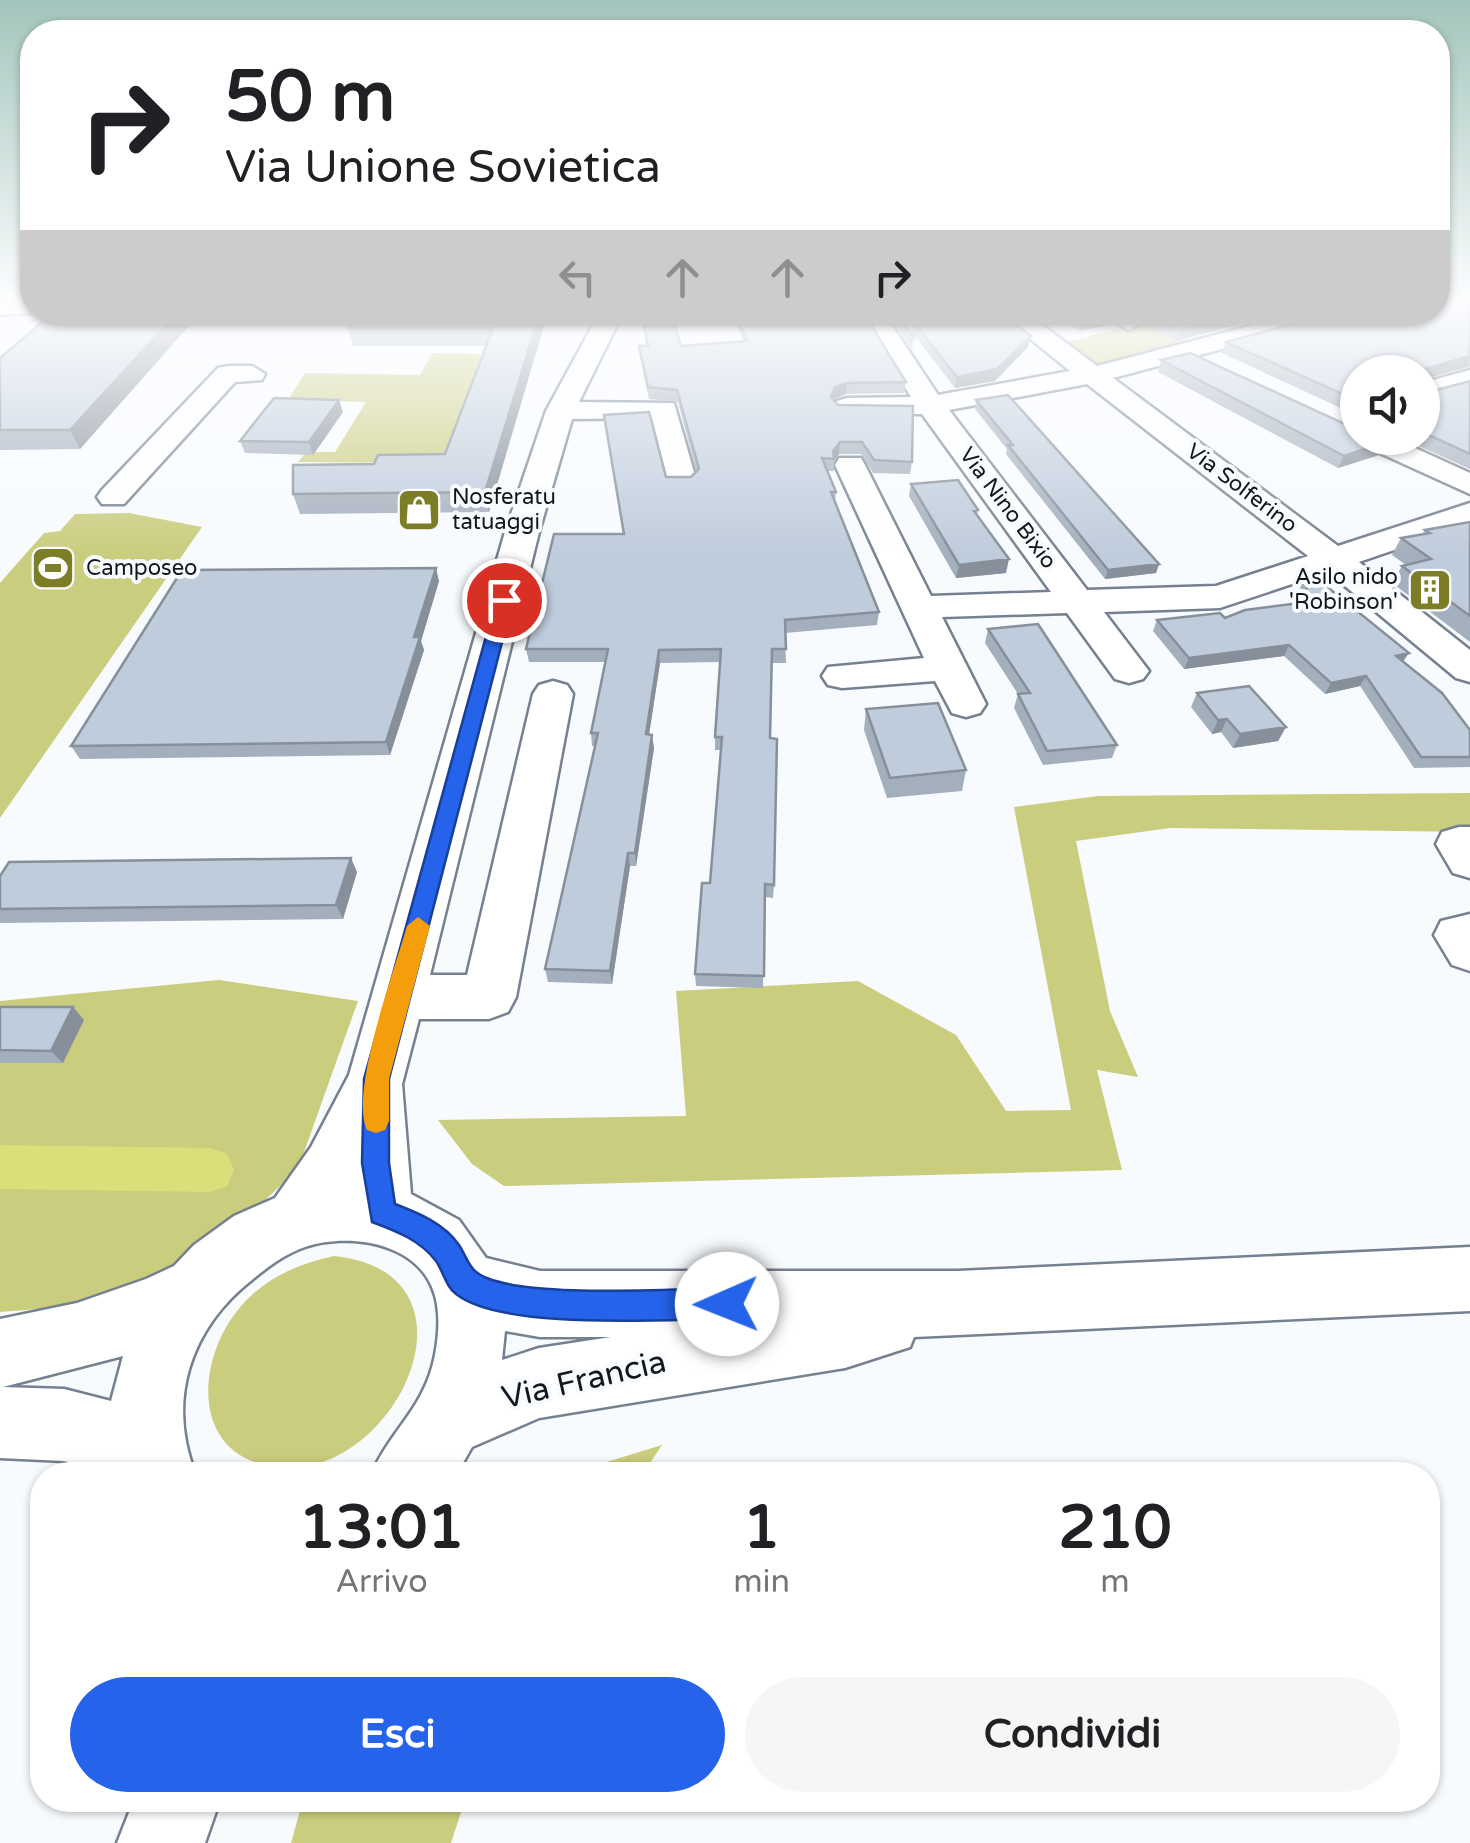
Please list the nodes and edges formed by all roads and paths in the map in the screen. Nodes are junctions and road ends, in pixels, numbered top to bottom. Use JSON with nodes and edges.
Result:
{"nodes":[{"id":1,"x":220,"y":383,"type":"edge"},
{"id":2,"x":574,"y":383,"type":"edge"},
{"id":3,"x":916,"y":383,"type":"edge"},
{"id":4,"x":1050,"y":383,"type":"edge"},
{"id":5,"x":1104,"y":383,"type":"edge"},
{"id":6,"x":930,"y":405,"type":"junction"},
{"id":7,"x":847,"y":407,"type":"edge"},
{"id":8,"x":560,"y":410,"type":"junction"},
{"id":9,"x":1407,"y":455,"type":"edge"},
{"id":10,"x":850,"y":465,"type":"dead end"},
{"id":11,"x":680,"y":480,"type":"edge"},
{"id":12,"x":1470,"y":485,"type":"edge"},
{"id":13,"x":113,"y":497,"type":"dead end"},
{"id":14,"x":1470,"y":513,"type":"edge"},
{"id":15,"x":1336,"y":560,"type":"junction"},
{"id":16,"x":1080,"y":602,"type":"junction"},
{"id":17,"x":918,"y":606,"type":"junction"},
{"id":18,"x":948,"y":668,"type":"junction"},
{"id":19,"x":1470,"y":670,"type":"edge"},
{"id":20,"x":1129,"y":671,"type":"dead end"},
{"id":21,"x":842,"y":676,"type":"dead end"},
{"id":22,"x":553,"y":694,"type":"dead end"},
{"id":23,"x":966,"y":704,"type":"dead end"},
{"id":24,"x":452,"y":800,"type":"junction"},
{"id":25,"x":528,"y":801,"type":"junction"},
{"id":26,"x":1470,"y":844,"type":"edge"},
{"id":27,"x":1470,"y":861,"type":"edge"},
{"id":28,"x":1470,"y":934,"type":"edge"},
{"id":29,"x":1470,"y":951,"type":"edge"},
{"id":30,"x":398,"y":997,"type":"junction"},
{"id":31,"x":376,"y":1079,"type":"junction"},
{"id":32,"x":382,"y":1212,"type":"junction"},
{"id":33,"x":298,"y":1218,"type":"junction"},
{"id":34,"x":1470,"y":1279,"type":"edge"},
{"id":35,"x":465,"y":1283,"type":"junction"},
{"id":36,"x":195,"y":1290,"type":"junction"},
{"id":37,"x":958,"y":1304,"type":"junction"},
{"id":38,"x":0,"y":1352,"type":"edge"},
{"id":39,"x":0,"y":1422,"type":"edge"},
{"id":40,"x":429,"y":1448,"type":"edge"},
{"id":41,"x":153,"y":1460,"type":"edge"}],
"edges":[{"from":1,"to":13,"type":"street"},
{"from":2,"to":8,"type":"street"},
{"from":3,"to":6,"type":"street","name":"Via Nino Bixio"},
{"from":4,"to":6,"type":"street"},
{"from":5,"to":15,"type":"street","name":"Via Solferino"},
{"from":6,"to":7,"type":"street"},
{"from":6,"to":16,"type":"street","name":"Via Nino Bixio"},
{"from":8,"to":11,"type":"street"},
{"from":8,"to":24,"type":"street"},
{"from":9,"to":12,"type":"street"},
{"from":10,"to":17,"type":"street"},
{"from":14,"to":15,"type":"street"},
{"from":15,"to":16,"type":"street"},
{"from":15,"to":19,"type":"street","name":"Via Solferino"},
{"from":16,"to":17,"type":"street","name":"Via Nino Bixio"},
{"from":16,"to":20,"type":"street","name":"Via Nino Bixio"},
{"from":17,"to":18,"type":"street"},
{"from":18,"to":21,"type":"street"},
{"from":18,"to":23,"type":"street"},
{"from":22,"to":25,"type":"street"},
{"from":24,"to":25,"type":"street"},
{"from":24,"to":30,"type":"street"},
{"from":25,"to":30,"type":"street"},
{"from":26,"to":27,"type":"street"},
{"from":28,"to":29,"type":"street"},
{"from":30,"to":31,"type":"street"},
{"from":31,"to":32,"type":"street"},
{"from":31,"to":33,"type":"street"},
{"from":32,"to":33,"type":"street","name":"Via Francia"},
{"from":32,"to":35,"type":"street","name":"Via Francia"},
{"from":33,"to":36,"type":"street","name":"Via Francia"},
{"from":34,"to":37,"type":"street","name":"Via Francia"},
{"from":35,"to":37,"type":"street","name":"Via Francia"},
{"from":35,"to":40,"type":"street","name":"Via Francia"},
{"from":36,"to":38,"type":"street","name":"Via Francia"},
{"from":36,"to":41,"type":"street","name":"Via Francia"},
{"from":37,"to":40,"type":"street","name":"Via Francia"},
{"from":39,"to":41,"type":"street","name":"Via Francia"}]}
